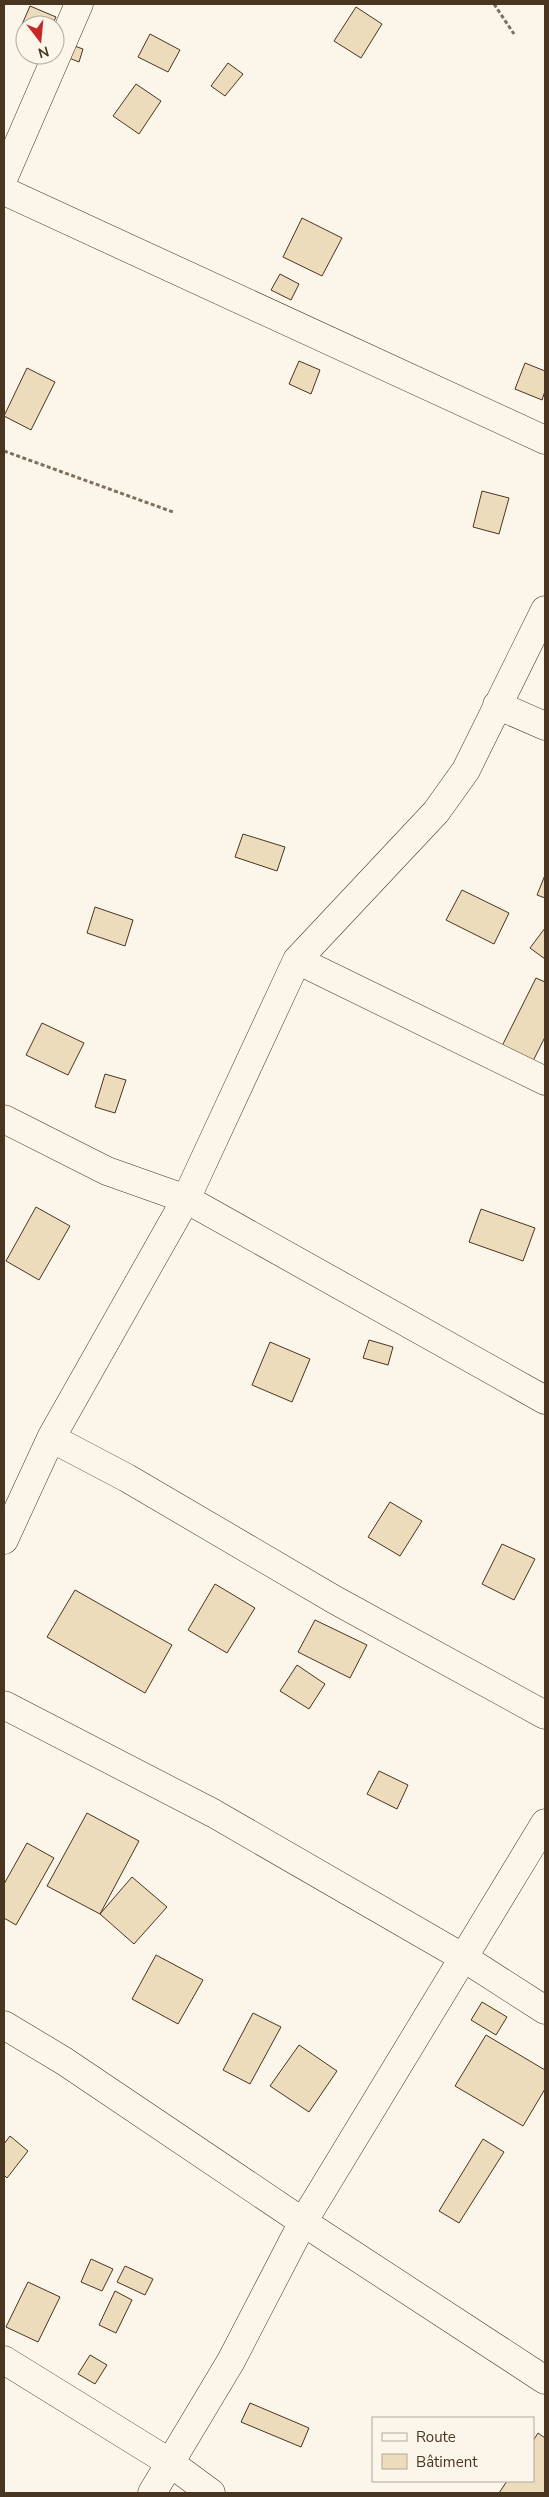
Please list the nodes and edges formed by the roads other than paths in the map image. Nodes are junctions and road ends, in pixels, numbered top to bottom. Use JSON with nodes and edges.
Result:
{"nodes":[{"id":1,"x":79,"y":4,"type":"edge"},
{"id":2,"x":4,"y":177,"type":"edge"},
{"id":3,"x":4,"y":191,"type":"edge"},
{"id":4,"x":545,"y":440,"type":"edge"},
{"id":5,"x":545,"y":610,"type":"edge"},
{"id":6,"x":497,"y":706,"type":"junction"},
{"id":7,"x":545,"y":726,"type":"edge"},
{"id":8,"x":297,"y":960,"type":"junction"},
{"id":9,"x":545,"y":1082,"type":"edge"},
{"id":10,"x":4,"y":1119,"type":"edge"},
{"id":11,"x":186,"y":1199,"type":"junction"},
{"id":12,"x":545,"y":1400,"type":"edge"},
{"id":13,"x":52,"y":1438,"type":"junction"},
{"id":14,"x":4,"y":1540,"type":"edge"},
{"id":15,"x":4,"y":1705,"type":"edge"},
{"id":16,"x":545,"y":1715,"type":"edge"},
{"id":17,"x":545,"y":1823,"type":"edge"},
{"id":18,"x":464,"y":1958,"type":"junction"},
{"id":19,"x":545,"y":2010,"type":"edge"},
{"id":20,"x":4,"y":2025,"type":"edge"},
{"id":21,"x":304,"y":2222,"type":"junction"},
{"id":22,"x":4,"y":2360,"type":"edge"},
{"id":23,"x":545,"y":2380,"type":"edge"},
{"id":24,"x":170,"y":2462,"type":"junction"},
{"id":25,"x":152,"y":2493,"type":"edge"},
{"id":26,"x":211,"y":2493,"type":"edge"}],
"edges":[{"from":1,"to":2,"type":"street"},
{"from":3,"to":4,"type":"street"},
{"from":5,"to":6,"type":"street"},
{"from":6,"to":7,"type":"street"},
{"from":6,"to":8,"type":"street"},
{"from":8,"to":9,"type":"street"},
{"from":8,"to":11,"type":"street"},
{"from":10,"to":11,"type":"street"},
{"from":11,"to":12,"type":"street"},
{"from":11,"to":13,"type":"street"},
{"from":13,"to":14,"type":"street"},
{"from":13,"to":16,"type":"street"},
{"from":15,"to":18,"type":"street"},
{"from":17,"to":18,"type":"street"},
{"from":18,"to":19,"type":"street"},
{"from":18,"to":21,"type":"street"},
{"from":20,"to":21,"type":"street"},
{"from":21,"to":23,"type":"street"},
{"from":21,"to":24,"type":"street"},
{"from":22,"to":24,"type":"street"},
{"from":24,"to":25,"type":"street"},
{"from":24,"to":26,"type":"street"}]}
